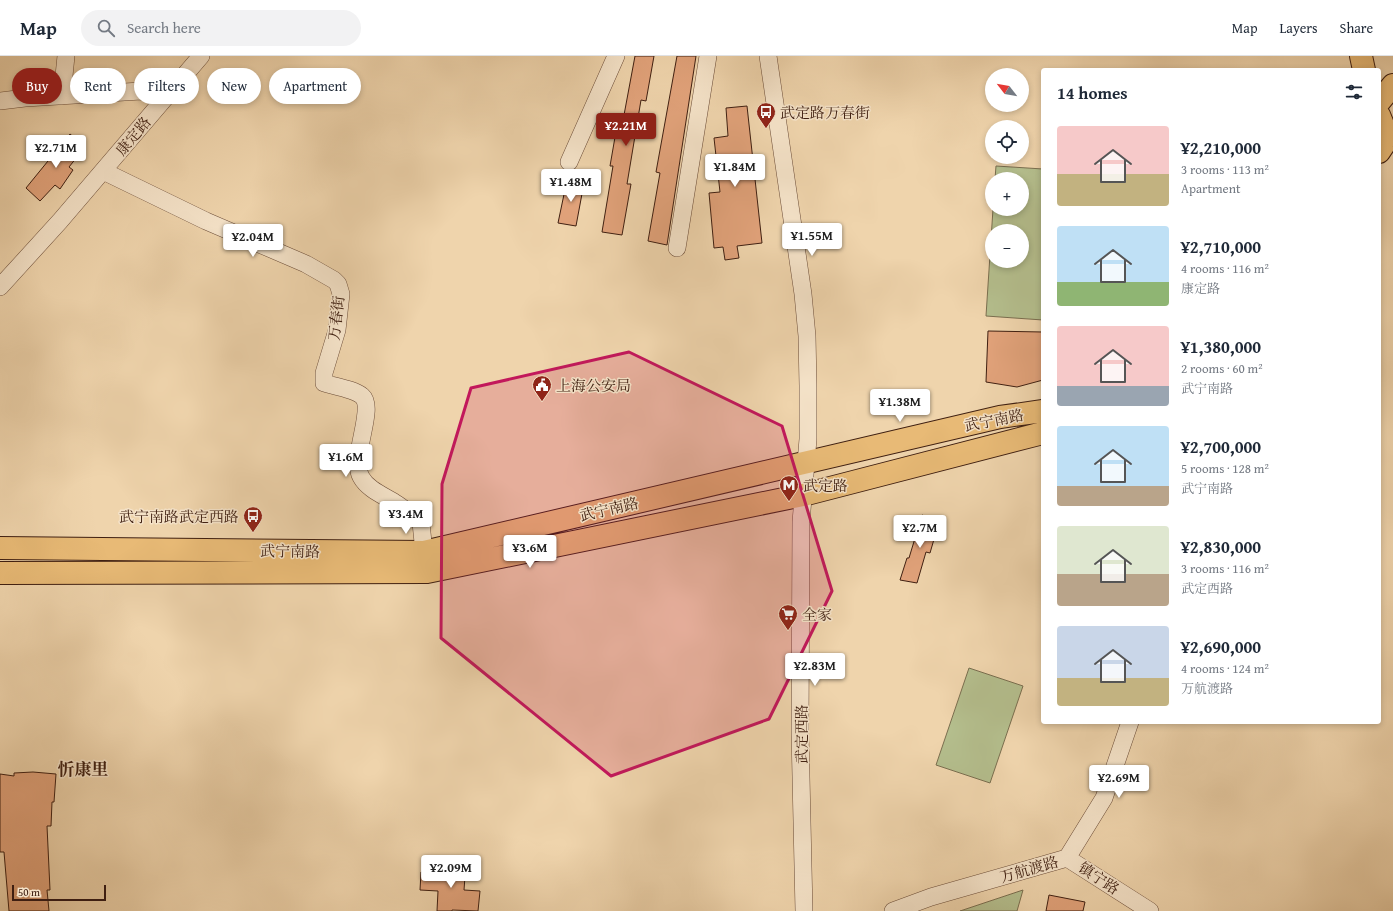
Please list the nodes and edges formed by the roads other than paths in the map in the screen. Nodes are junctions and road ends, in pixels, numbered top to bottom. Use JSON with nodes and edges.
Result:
{"nodes":[{"id":1,"x":66,"y":56,"type":"edge"},
{"id":2,"x":201,"y":56,"type":"edge"},
{"id":3,"x":616,"y":56,"type":"edge"},
{"id":4,"x":708,"y":56,"type":"edge"},
{"id":5,"x":768,"y":56,"type":"edge"},
{"id":6,"x":1361,"y":56,"type":"edge"},
{"id":7,"x":190,"y":68,"type":"edge"},
{"id":8,"x":1364,"y":68,"type":"edge"},
{"id":9,"x":1393,"y":85,"type":"edge"},
{"id":10,"x":134,"y":91,"type":"edge"},
{"id":11,"x":62,"y":96,"type":"joint"},
{"id":12,"x":12,"y":100,"type":"edge"},
{"id":13,"x":1381,"y":100,"type":"edge"},
{"id":14,"x":0,"y":101,"type":"edge"},
{"id":15,"x":159,"y":104,"type":"edge"},
{"id":16,"x":1381,"y":121,"type":"edge"},
{"id":17,"x":1388,"y":142,"type":"edge"},
{"id":18,"x":569,"y":162,"type":"dead end"},
{"id":19,"x":103,"y":171,"type":"junction"},
{"id":20,"x":677,"y":248,"type":"dead end"},
{"id":21,"x":0,"y":287,"type":"edge"},
{"id":22,"x":1041,"y":411,"type":"edge"},
{"id":23,"x":1041,"y":434,"type":"edge"},
{"id":24,"x":807,"y":462,"type":"junction"},
{"id":25,"x":802,"y":495,"type":"junction"},
{"id":26,"x":0,"y":548,"type":"edge"},
{"id":27,"x":424,"y":552,"type":"junction"},
{"id":28,"x":0,"y":573,"type":"edge"},
{"id":29,"x":1129,"y":724,"type":"edge"},
{"id":30,"x":1068,"y":858,"type":"junction"},
{"id":31,"x":804,"y":911,"type":"edge"},
{"id":32,"x":893,"y":911,"type":"edge"},
{"id":33,"x":1150,"y":911,"type":"edge"}],
"edges":[{"from":1,"to":11,"type":"street"},
{"from":2,"to":7,"type":"street","name":"康定路"},
{"from":3,"to":18,"type":"street"},
{"from":4,"to":20,"type":"street"},
{"from":5,"to":24,"type":"street"},
{"from":6,"to":8,"type":"main road"},
{"from":9,"to":13,"type":"main road"},
{"from":10,"to":11,"type":"street"},
{"from":12,"to":14,"type":"street"},
{"from":15,"to":19,"type":"street","name":"康定路"},
{"from":16,"to":17,"type":"main road"},
{"from":19,"to":21,"type":"street","name":"康定路"},
{"from":19,"to":27,"type":"street","name":"万春街"},
{"from":22,"to":24,"type":"main road","name":"武宁南路"},
{"from":23,"to":25,"type":"main road","name":"武宁南路"},
{"from":24,"to":25,"type":"street","name":"武定西路"},
{"from":24,"to":27,"type":"main road","name":"武宁南路"},
{"from":25,"to":28,"type":"main road","name":"武宁南路"},
{"from":25,"to":31,"type":"street","name":"武定西路"},
{"from":26,"to":27,"type":"main road","name":"武宁南路"},
{"from":29,"to":30,"type":"street","name":"万航渡路"},
{"from":30,"to":32,"type":"street","name":"万航渡路"},
{"from":30,"to":33,"type":"street","name":"镇宁路"}]}
